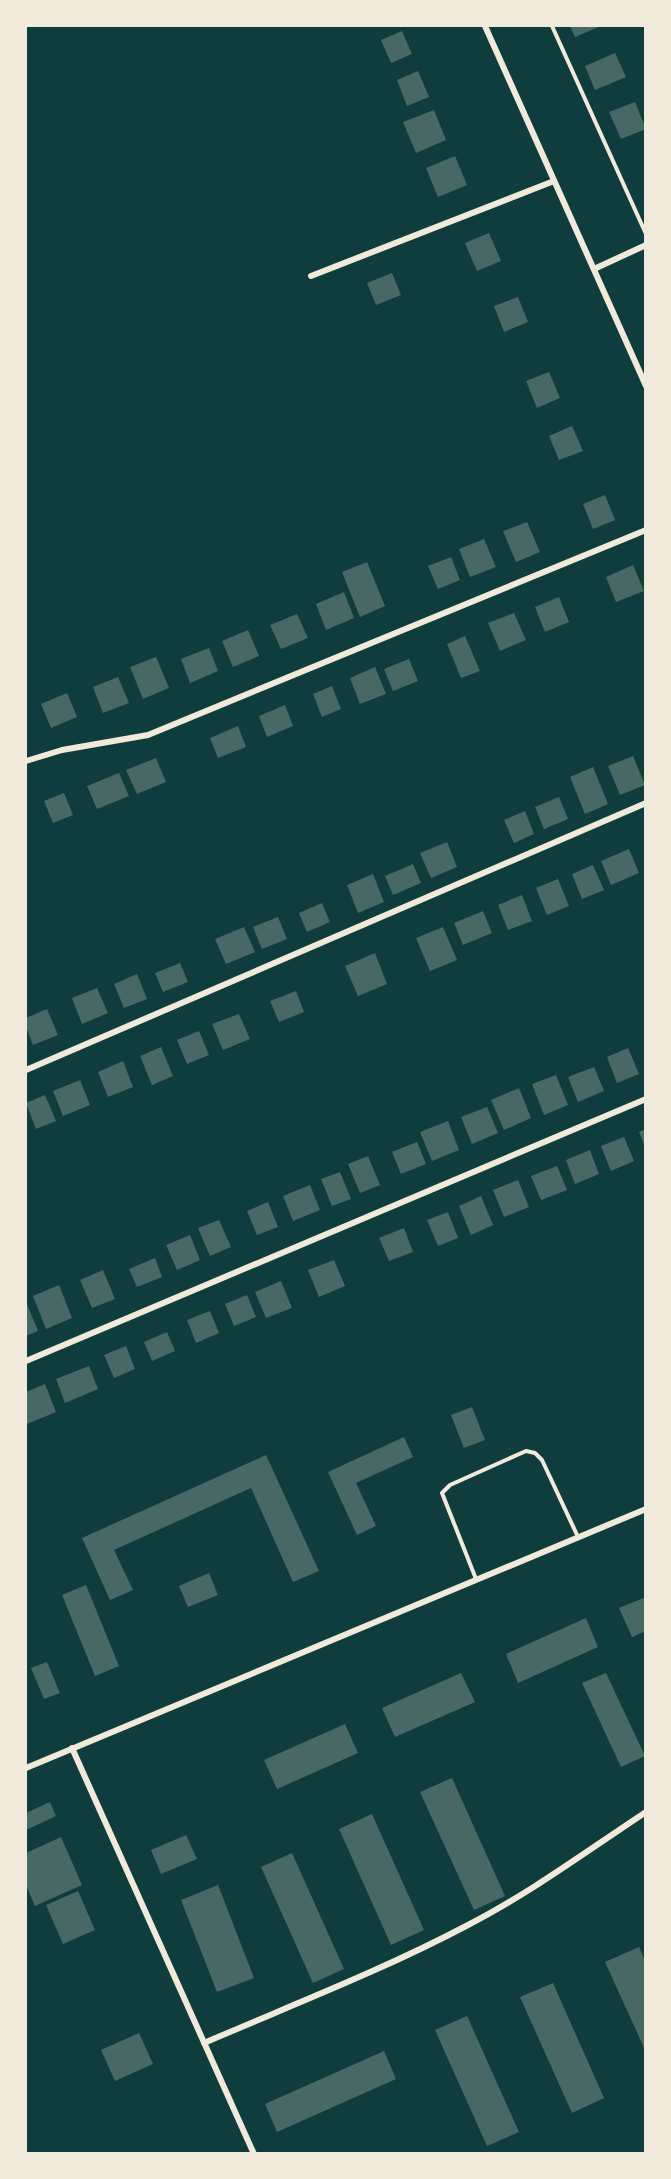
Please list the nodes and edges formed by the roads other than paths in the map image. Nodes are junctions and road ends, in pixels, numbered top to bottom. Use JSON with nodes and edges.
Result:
{"nodes":[{"id":1,"x":485,"y":26,"type":"edge"},
{"id":2,"x":552,"y":26,"type":"edge"},
{"id":3,"x":554,"y":181,"type":"junction"},
{"id":4,"x":645,"y":234,"type":"edge"},
{"id":5,"x":645,"y":245,"type":"edge"},
{"id":6,"x":594,"y":269,"type":"junction"},
{"id":7,"x":311,"y":276,"type":"dead end"},
{"id":8,"x":645,"y":386,"type":"edge"},
{"id":9,"x":645,"y":530,"type":"edge"},
{"id":10,"x":26,"y":761,"type":"edge"},
{"id":11,"x":645,"y":802,"type":"edge"},
{"id":12,"x":26,"y":1070,"type":"edge"},
{"id":13,"x":645,"y":1099,"type":"edge"},
{"id":14,"x":26,"y":1361,"type":"edge"},
{"id":15,"x":645,"y":1509,"type":"edge"},
{"id":16,"x":578,"y":1537,"type":"junction"},
{"id":17,"x":476,"y":1579,"type":"junction"},
{"id":18,"x":72,"y":1748,"type":"junction"},
{"id":19,"x":26,"y":1768,"type":"edge"},
{"id":20,"x":645,"y":1812,"type":"edge"},
{"id":21,"x":204,"y":2043,"type":"junction"},
{"id":22,"x":254,"y":2154,"type":"edge"}],
"edges":[{"from":1,"to":3,"type":"street"},
{"from":2,"to":4,"type":"lane"},
{"from":3,"to":6,"type":"street"},
{"from":3,"to":7,"type":"street"},
{"from":5,"to":6,"type":"street"},
{"from":6,"to":8,"type":"street"},
{"from":9,"to":10,"type":"street"},
{"from":11,"to":12,"type":"street"},
{"from":13,"to":14,"type":"street"},
{"from":15,"to":16,"type":"street"},
{"from":16,"to":17,"type":"street"},
{"from":16,"to":17,"type":"lane"},
{"from":17,"to":18,"type":"street"},
{"from":18,"to":19,"type":"street"},
{"from":18,"to":21,"type":"street"},
{"from":20,"to":21,"type":"street"},
{"from":21,"to":22,"type":"street"}]}
